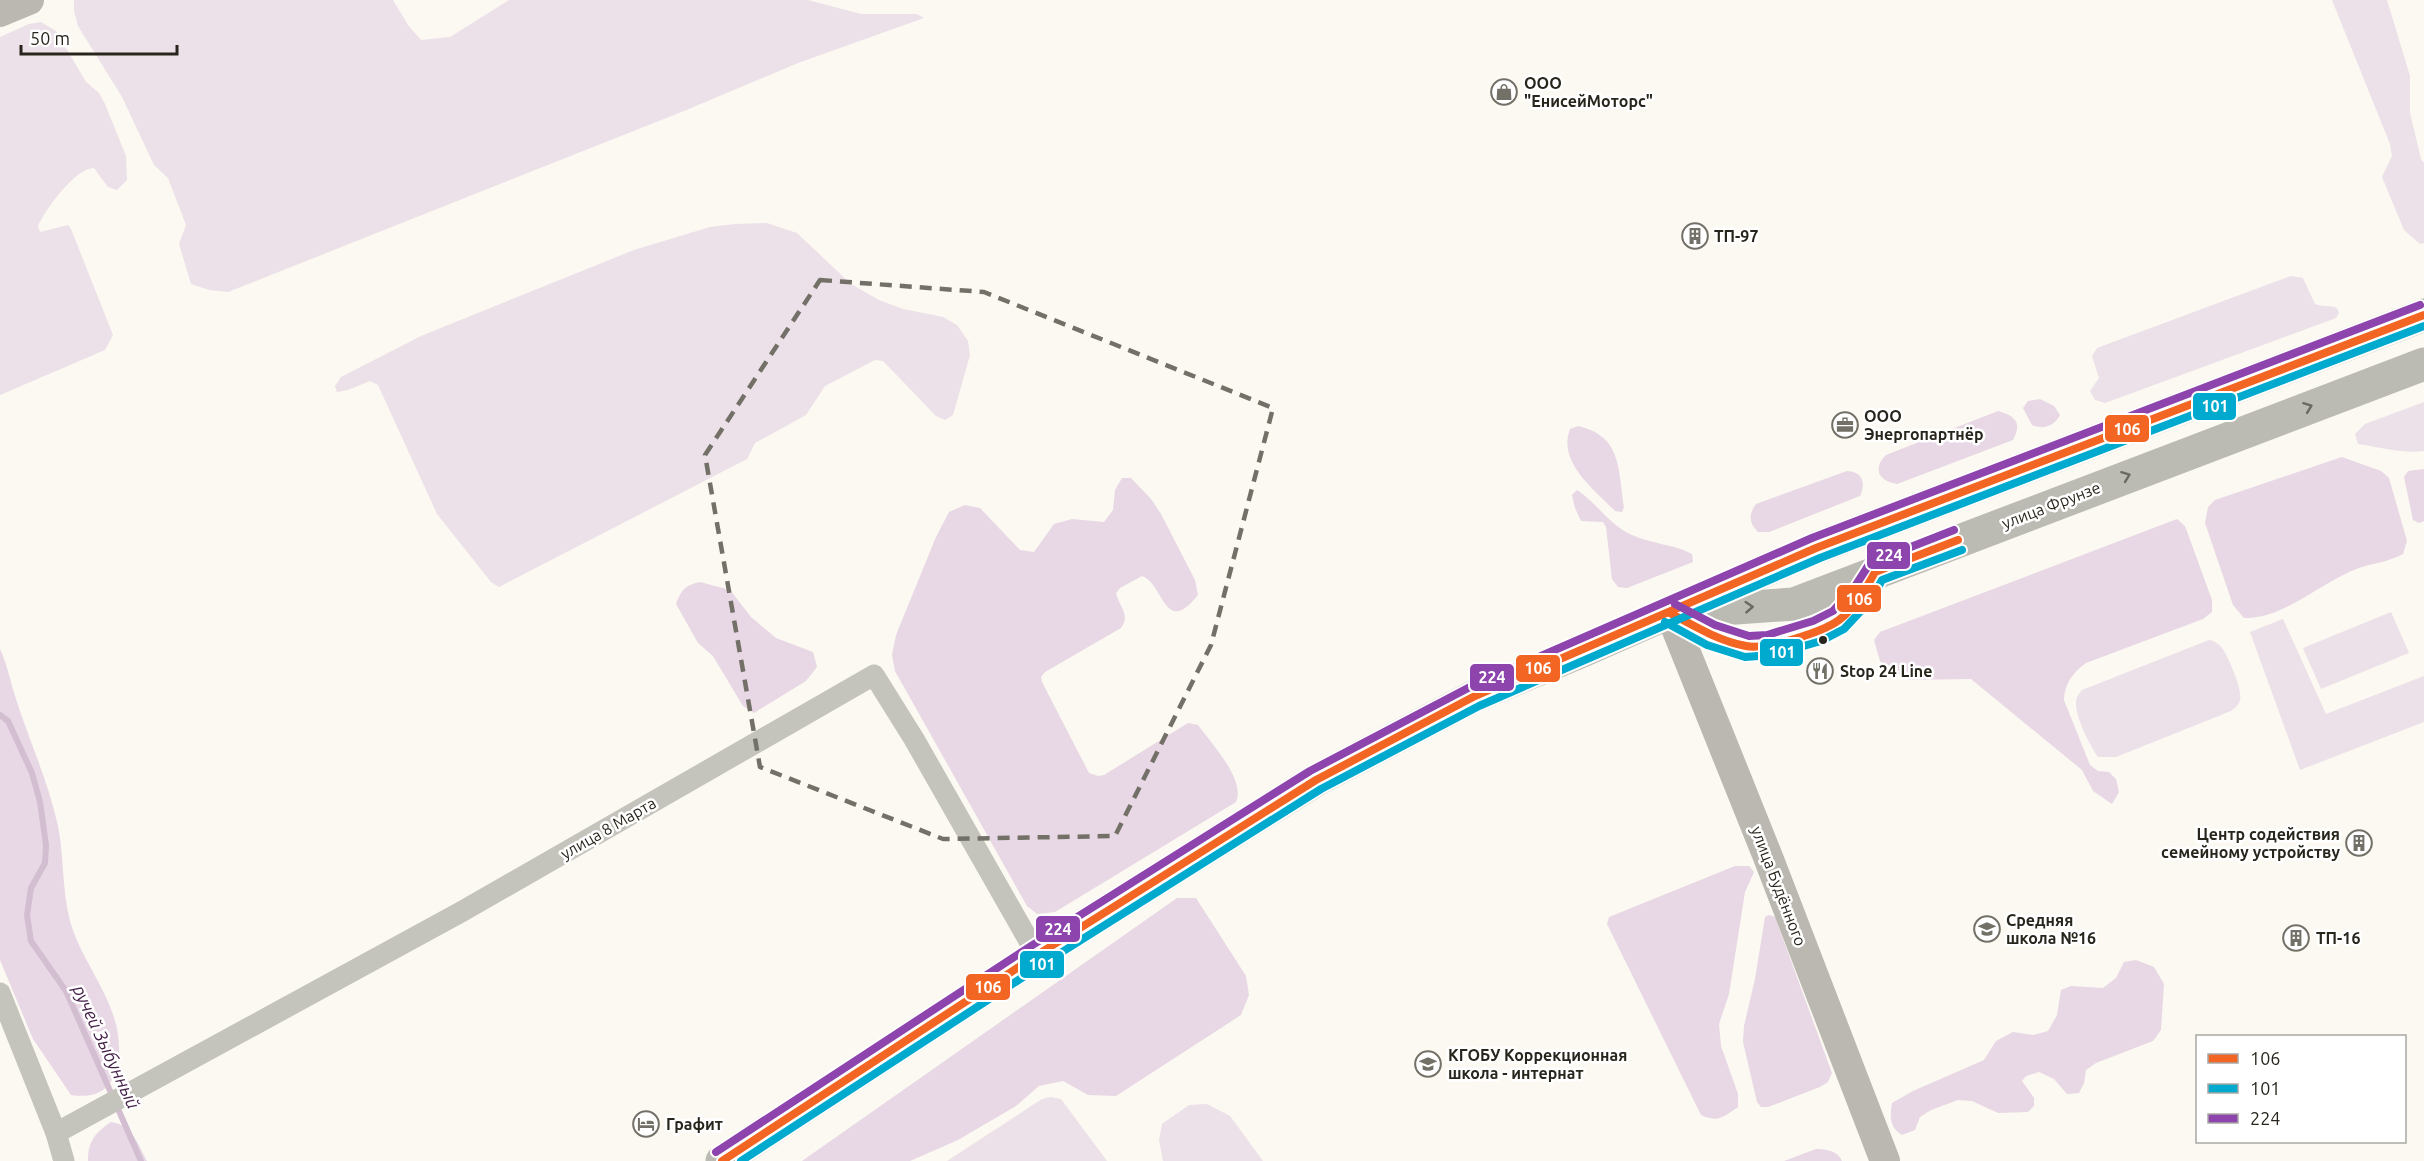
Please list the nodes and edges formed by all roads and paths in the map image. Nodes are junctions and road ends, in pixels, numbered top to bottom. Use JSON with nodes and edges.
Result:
{"nodes":[{"id":1,"x":29,"y":0,"type":"edge"},
{"id":2,"x":0,"y":12,"type":"edge"},
{"id":3,"x":2424,"y":315,"type":"edge"},
{"id":4,"x":2424,"y":364,"type":"edge"},
{"id":5,"x":1670,"y":613,"type":"junction"},
{"id":6,"x":1037,"y":955,"type":"junction"},
{"id":7,"x":0,"y":993,"type":"edge"},
{"id":8,"x":56,"y":1133,"type":"junction"},
{"id":9,"x":64,"y":1161,"type":"edge"},
{"id":10,"x":722,"y":1161,"type":"edge"},
{"id":11,"x":1885,"y":1161,"type":"edge"}],
"edges":[{"from":1,"to":2,"type":"main road"},
{"from":3,"to":5,"type":"main road","name":"улица Фрунзе"},
{"from":5,"to":4,"type":"main road","name":"улица Фрунзе","one_way":true},
{"from":5,"to":6,"type":"main road","name":"улица Фрунзе"},
{"from":5,"to":11,"type":"main road","name":"улица Будённого"},
{"from":6,"to":8,"type":"street","name":"улица 8 Марта"},
{"from":6,"to":10,"type":"main road","name":"улица Фрунзе"},
{"from":7,"to":8,"type":"street"},
{"from":8,"to":9,"type":"street"}]}
